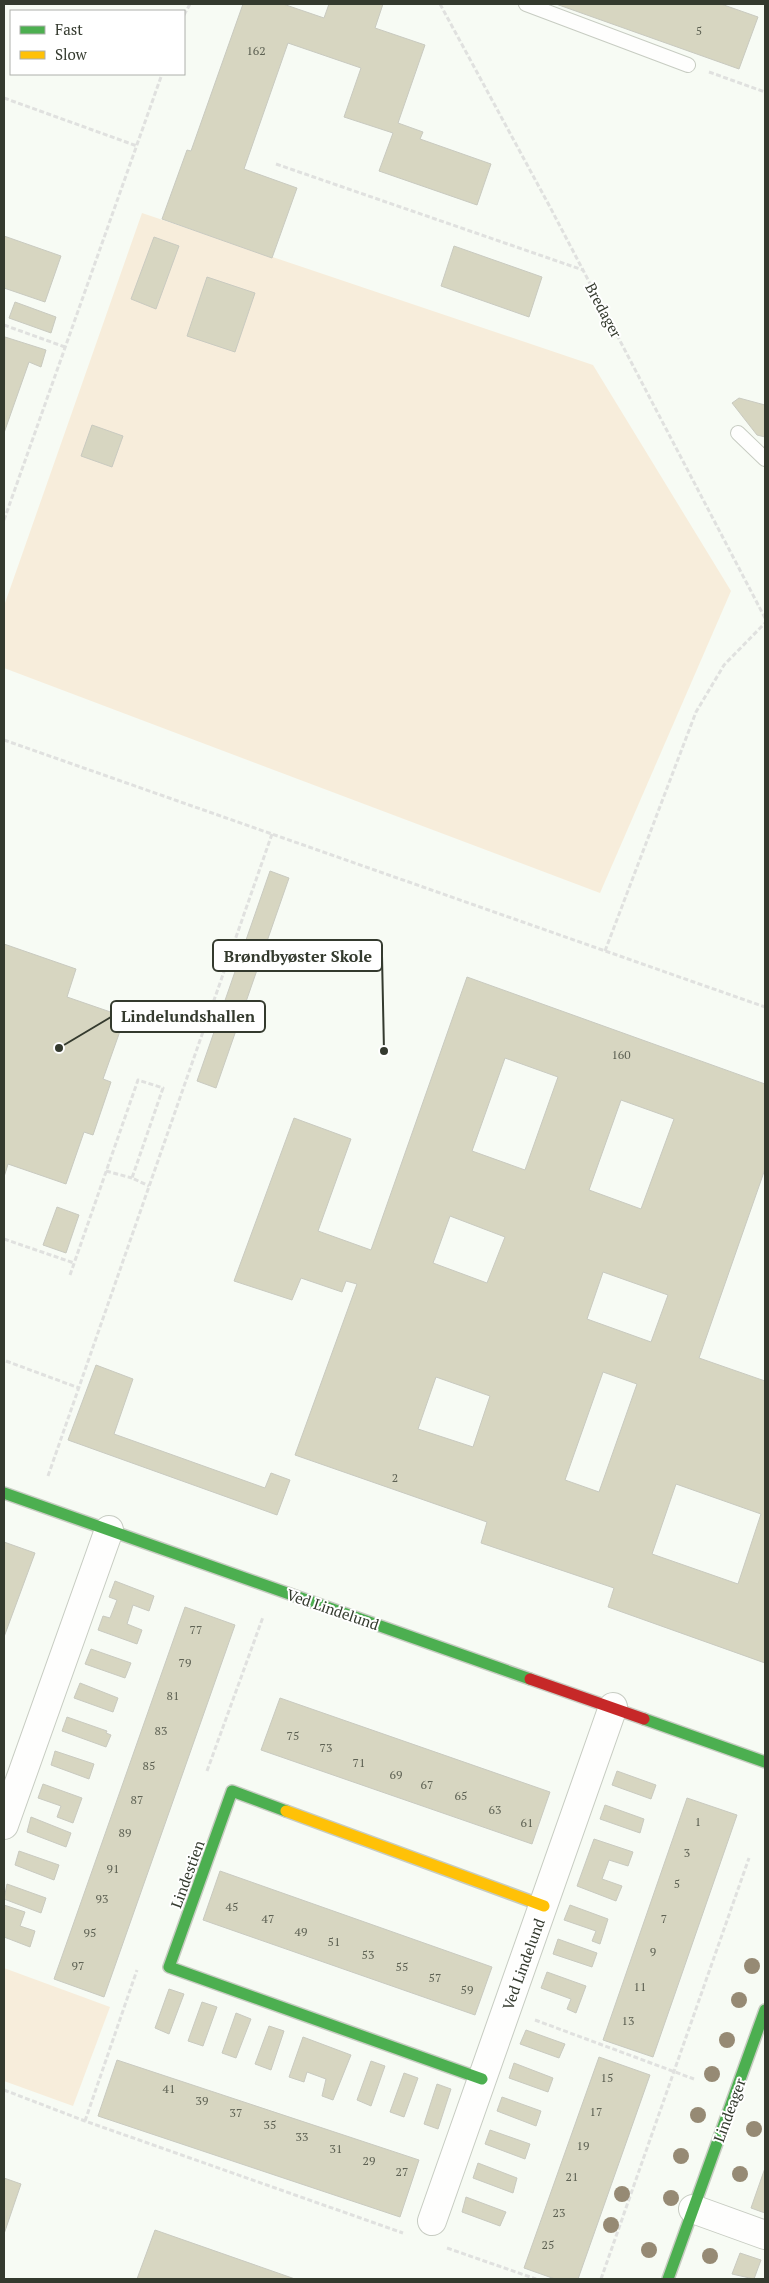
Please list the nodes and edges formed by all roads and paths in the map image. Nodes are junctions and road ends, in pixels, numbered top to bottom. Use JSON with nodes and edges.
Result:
{"nodes":[{"id":1,"x":440,"y":4,"type":"edge"},
{"id":2,"x":526,"y":4,"type":"edge"},
{"id":3,"x":688,"y":65,"type":"joint"},
{"id":4,"x":162,"y":75,"type":"edge"},
{"id":5,"x":765,"y":92,"type":"edge"},
{"id":6,"x":4,"y":98,"type":"edge"},
{"id":7,"x":137,"y":146,"type":"junction"},
{"id":8,"x":276,"y":164,"type":"dead end"},
{"id":9,"x":584,"y":271,"type":"junction"},
{"id":10,"x":4,"y":325,"type":"edge"},
{"id":11,"x":65,"y":347,"type":"junction"},
{"id":12,"x":738,"y":433,"type":"dead end"},
{"id":13,"x":765,"y":459,"type":"edge"},
{"id":14,"x":4,"y":520,"type":"edge"},
{"id":15,"x":765,"y":604,"type":"edge"},
{"id":16,"x":760,"y":607,"type":"junction"},
{"id":17,"x":765,"y":618,"type":"edge"},
{"id":18,"x":765,"y":623,"type":"edge"},
{"id":19,"x":4,"y":740,"type":"edge"},
{"id":20,"x":272,"y":834,"type":"junction"},
{"id":21,"x":604,"y":951,"type":"junction"},
{"id":22,"x":765,"y":1007,"type":"edge"},
{"id":23,"x":106,"y":1171,"type":"junction"},
{"id":24,"x":132,"y":1178,"type":"junction"},
{"id":25,"x":150,"y":1186,"type":"junction"},
{"id":26,"x":4,"y":1238,"type":"edge"},
{"id":27,"x":74,"y":1263,"type":"junction"},
{"id":28,"x":70,"y":1275,"type":"dead end"},
{"id":29,"x":6,"y":1361,"type":"dead end"},
{"id":30,"x":79,"y":1388,"type":"junction"},
{"id":31,"x":55,"y":1457,"type":"dead end"},
{"id":32,"x":4,"y":1493,"type":"edge"},
{"id":33,"x":109,"y":1530,"type":"junction"},
{"id":34,"x":613,"y":1707,"type":"junction"},
{"id":35,"x":765,"y":1762,"type":"edge"},
{"id":36,"x":4,"y":1825,"type":"edge"},
{"id":37,"x":749,"y":1858,"type":"dead end"},
{"id":38,"x":544,"y":1906,"type":"junction"},
{"id":39,"x":507,"y":2010,"type":"junction"},
{"id":40,"x":765,"y":2010,"type":"edge"},
{"id":41,"x":674,"y":2071,"type":"junction"},
{"id":42,"x":482,"y":2079,"type":"junction"},
{"id":43,"x":694,"y":2079,"type":"dead end"},
{"id":44,"x":4,"y":2090,"type":"edge"},
{"id":45,"x":693,"y":2209,"type":"junction"},
{"id":46,"x":432,"y":2221,"type":"dead end"},
{"id":47,"x":407,"y":2234,"type":"dead end"},
{"id":48,"x":765,"y":2235,"type":"edge"},
{"id":49,"x":444,"y":2247,"type":"dead end"},
{"id":50,"x":536,"y":2279,"type":"edge"},
{"id":51,"x":601,"y":2279,"type":"edge"},
{"id":52,"x":668,"y":2279,"type":"edge"}],
"edges":[{"from":1,"to":9,"type":"path","name":"Bredager"},
{"from":2,"to":3,"type":"lane"},
{"from":3,"to":5,"type":"path"},
{"from":4,"to":7,"type":"path"},
{"from":6,"to":7,"type":"path"},
{"from":7,"to":11,"type":"path"},
{"from":8,"to":9,"type":"path"},
{"from":9,"to":16,"type":"path","name":"Bredager"},
{"from":10,"to":11,"type":"path"},
{"from":11,"to":14,"type":"path"},
{"from":12,"to":13,"type":"lane"},
{"from":15,"to":16,"type":"path"},
{"from":16,"to":17,"type":"path","name":"Bredager"},
{"from":18,"to":21,"type":"path"},
{"from":19,"to":20,"type":"path"},
{"from":20,"to":21,"type":"path"},
{"from":20,"to":25,"type":"path"},
{"from":21,"to":22,"type":"path"},
{"from":23,"to":24,"type":"path"},
{"from":23,"to":24,"type":"path"},
{"from":23,"to":27,"type":"path"},
{"from":24,"to":25,"type":"path"},
{"from":25,"to":30,"type":"path"},
{"from":26,"to":27,"type":"path"},
{"from":27,"to":28,"type":"path"},
{"from":29,"to":30,"type":"path"},
{"from":30,"to":31,"type":"path"},
{"from":32,"to":33,"type":"street","name":"Ved Lindelund"},
{"from":33,"to":34,"type":"street","name":"Ved Lindelund"},
{"from":33,"to":36,"type":"street"},
{"from":34,"to":35,"type":"street","name":"Ved Lindelund"},
{"from":34,"to":38,"type":"street","name":"Ved Lindelund"},
{"from":37,"to":41,"type":"path"},
{"from":38,"to":39,"type":"street","name":"Ved Lindelund"},
{"from":38,"to":42,"type":"street","name":"Lindestien"},
{"from":39,"to":41,"type":"path"},
{"from":39,"to":42,"type":"street","name":"Ved Lindelund"},
{"from":40,"to":45,"type":"street","name":"Lindeager"},
{"from":41,"to":43,"type":"path"},
{"from":41,"to":51,"type":"path"},
{"from":42,"to":46,"type":"street","name":"Ved Lindelund"},
{"from":44,"to":47,"type":"path"},
{"from":45,"to":48,"type":"street"},
{"from":45,"to":52,"type":"street","name":"Lindeager"},
{"from":49,"to":50,"type":"path"}]}
